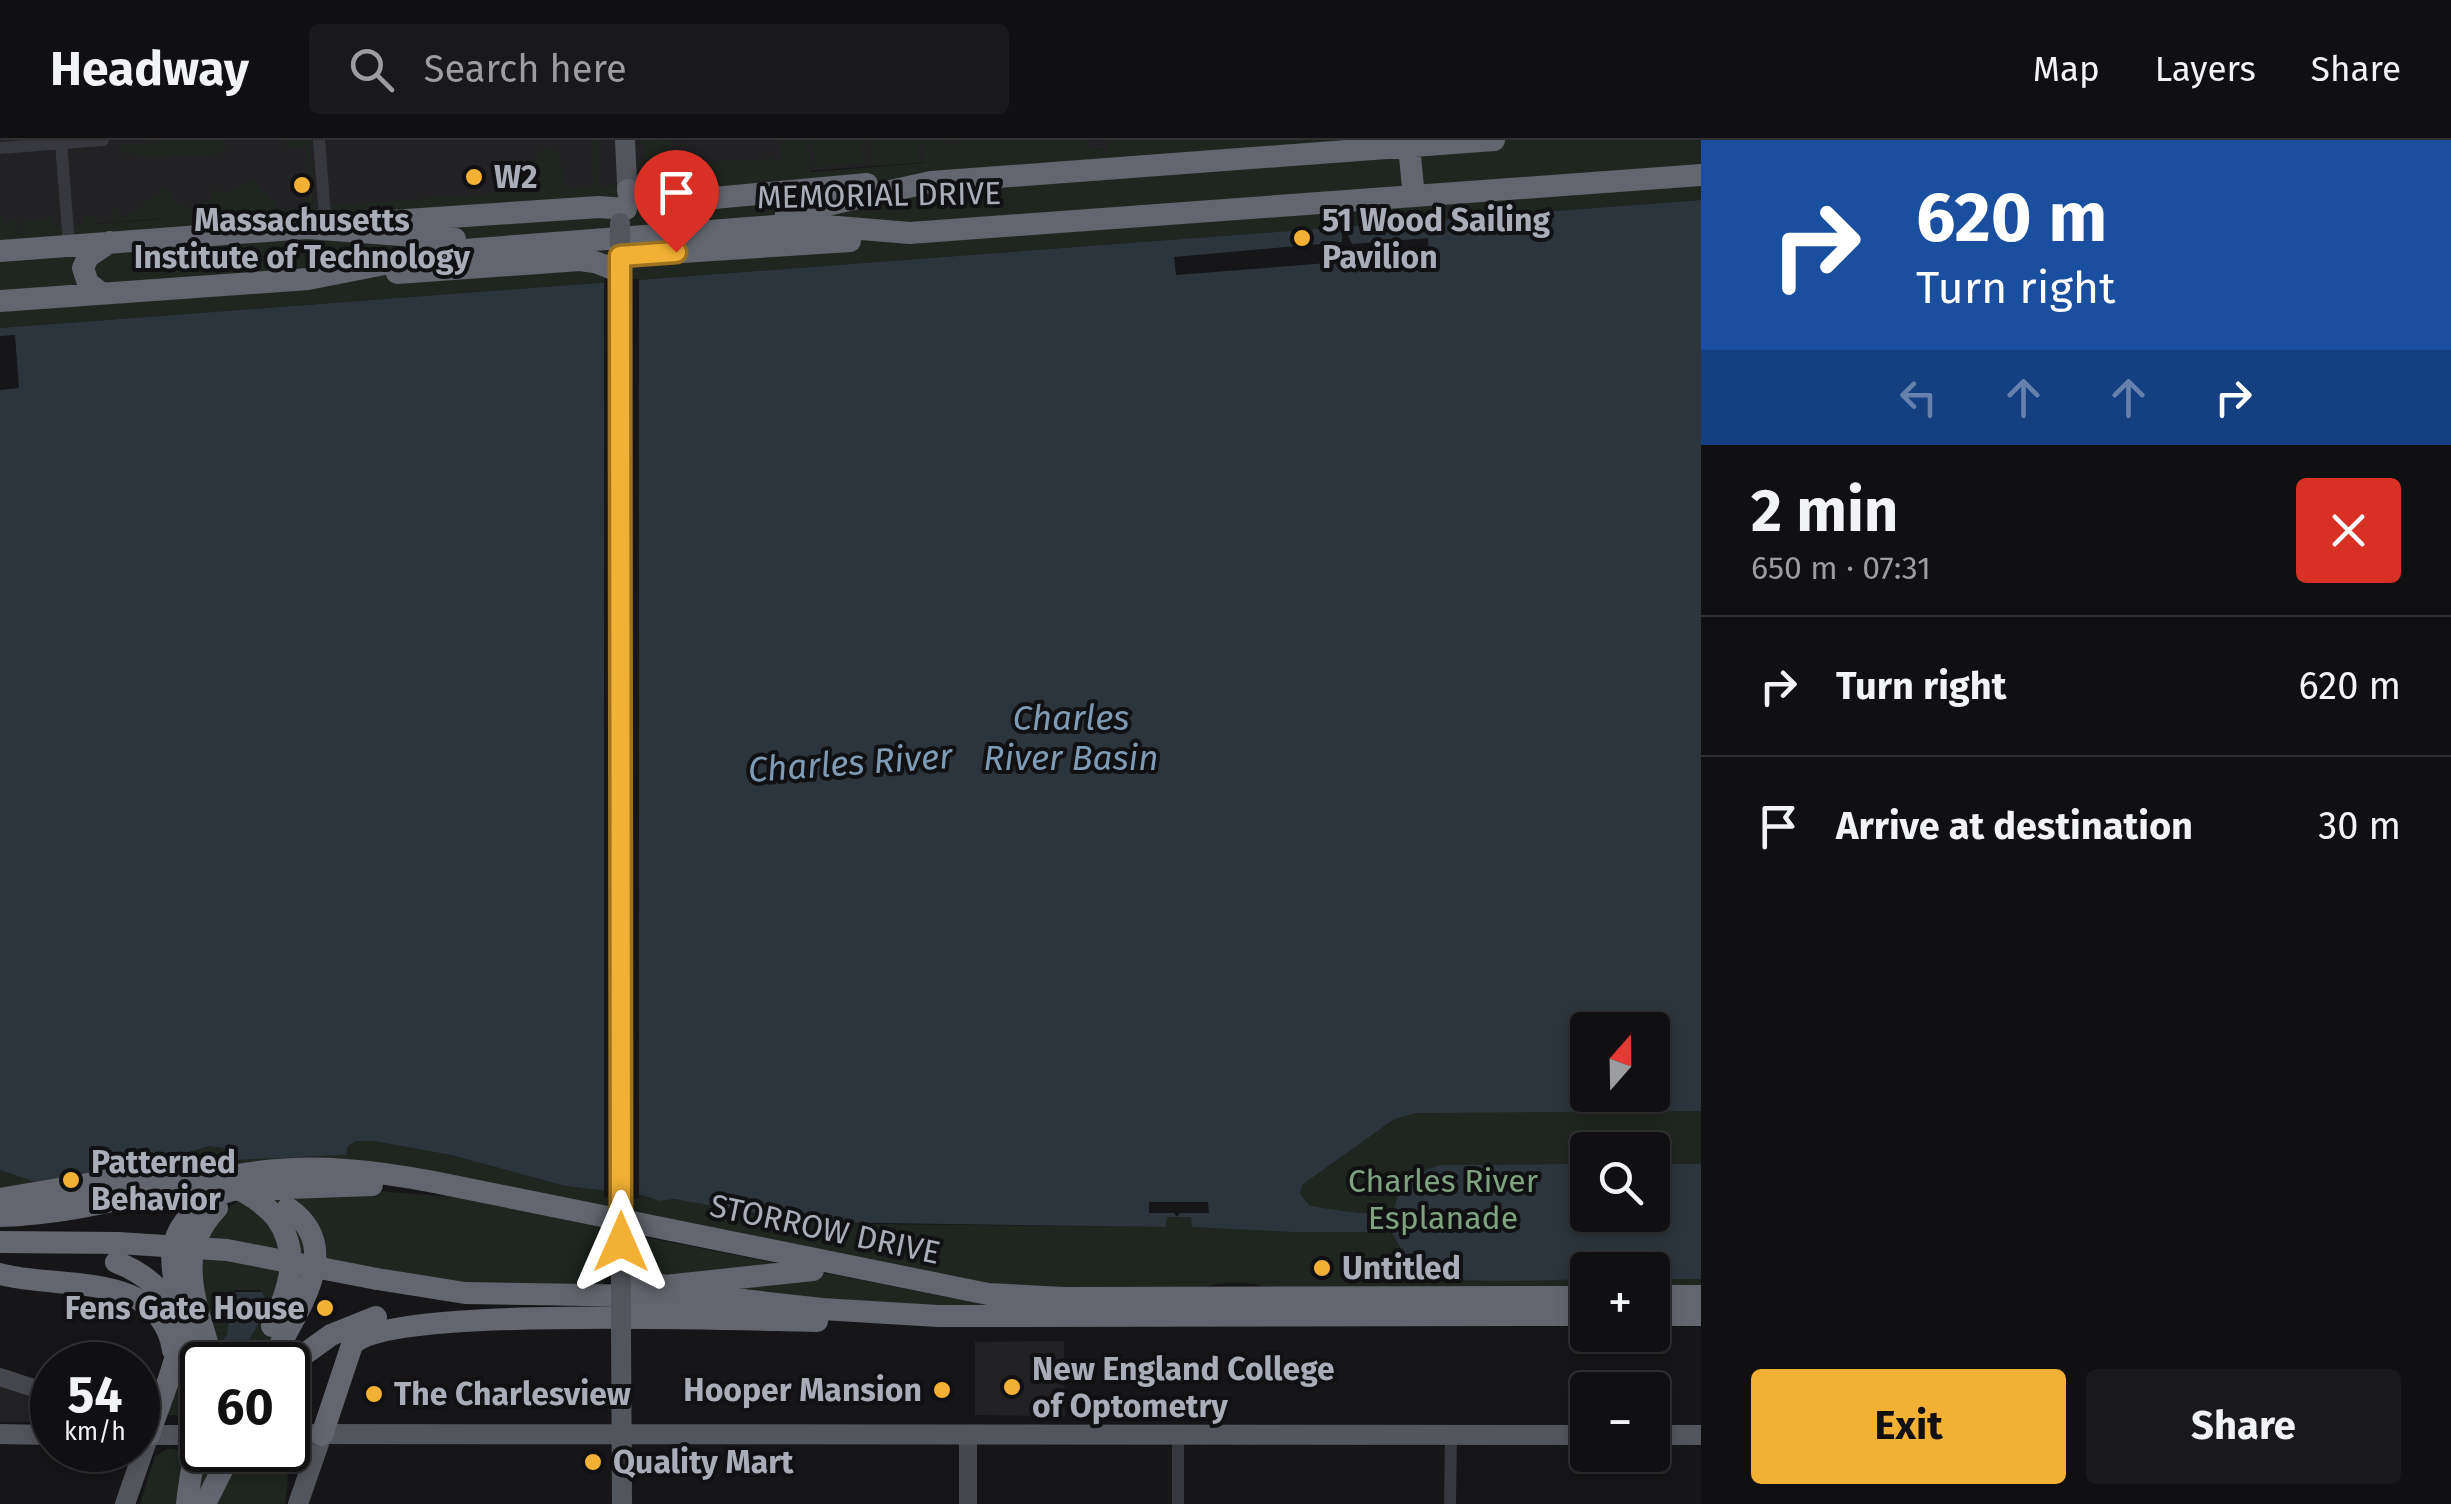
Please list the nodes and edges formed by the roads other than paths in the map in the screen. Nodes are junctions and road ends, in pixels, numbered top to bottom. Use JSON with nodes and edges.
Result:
{"nodes":[{"id":1,"x":103,"y":140,"type":"edge"},
{"id":2,"x":319,"y":140,"type":"edge"},
{"id":3,"x":622,"y":140,"type":"edge"},
{"id":4,"x":1494,"y":140,"type":"edge"},
{"id":5,"x":61,"y":143,"type":"junction"},
{"id":6,"x":1409,"y":146,"type":"junction"},
{"id":7,"x":0,"y":148,"type":"edge"},
{"id":8,"x":1701,"y":175,"type":"edge"},
{"id":9,"x":931,"y":182,"type":"junction"},
{"id":10,"x":1417,"y":196,"type":"junction"},
{"id":11,"x":622,"y":210,"type":"junction"},
{"id":12,"x":326,"y":228,"type":"junction"},
{"id":13,"x":958,"y":230,"type":"junction"},
{"id":14,"x":113,"y":240,"type":"junction"},
{"id":15,"x":59,"y":246,"type":"junction"},
{"id":16,"x":0,"y":251,"type":"edge"},
{"id":17,"x":620,"y":263,"type":"junction"},
{"id":18,"x":328,"y":276,"type":"junction"},
{"id":19,"x":102,"y":294,"type":"junction"},
{"id":20,"x":52,"y":297,"type":"junction"},
{"id":21,"x":0,"y":301,"type":"edge"},
{"id":22,"x":450,"y":1185,"type":"junction"},
{"id":23,"x":251,"y":1190,"type":"junction"},
{"id":24,"x":0,"y":1199,"type":"edge"},
{"id":25,"x":282,"y":1212,"type":"junction"},
{"id":26,"x":0,"y":1216,"type":"edge"},
{"id":27,"x":0,"y":1242,"type":"edge"},
{"id":28,"x":117,"y":1252,"type":"junction"},
{"id":29,"x":621,"y":1266,"type":"junction"},
{"id":30,"x":851,"y":1268,"type":"junction"},
{"id":31,"x":0,"y":1274,"type":"edge"},
{"id":32,"x":1670,"y":1296,"type":"edge"},
{"id":33,"x":1701,"y":1296,"type":"edge"},
{"id":34,"x":1570,"y":1297,"type":"edge"},
{"id":35,"x":1570,"y":1315,"type":"edge"},
{"id":36,"x":1670,"y":1315,"type":"edge"},
{"id":37,"x":1701,"y":1315,"type":"edge"},
{"id":38,"x":955,"y":1316,"type":"junction"},
{"id":39,"x":494,"y":1319,"type":"junction"},
{"id":40,"x":207,"y":1342,"type":"edge"},
{"id":41,"x":266,"y":1342,"type":"edge"},
{"id":42,"x":280,"y":1342,"type":"edge"},
{"id":43,"x":310,"y":1348,"type":"edge"},
{"id":44,"x":174,"y":1357,"type":"junction"},
{"id":45,"x":0,"y":1377,"type":"edge"},
{"id":46,"x":30,"y":1387,"type":"edge"},
{"id":47,"x":160,"y":1392,"type":"edge"},
{"id":48,"x":0,"y":1434,"type":"edge"},
{"id":49,"x":30,"y":1435,"type":"edge"},
{"id":50,"x":310,"y":1435,"type":"edge"},
{"id":51,"x":322,"y":1435,"type":"junction"},
{"id":52,"x":622,"y":1435,"type":"junction"},
{"id":53,"x":968,"y":1435,"type":"junction"},
{"id":54,"x":1178,"y":1435,"type":"junction"},
{"id":55,"x":1450,"y":1435,"type":"junction"},
{"id":56,"x":1570,"y":1435,"type":"edge"},
{"id":57,"x":1670,"y":1435,"type":"edge"},
{"id":58,"x":1701,"y":1435,"type":"edge"},
{"id":59,"x":133,"y":1472,"type":"edge"},
{"id":60,"x":194,"y":1472,"type":"edge"},
{"id":61,"x":214,"y":1472,"type":"edge"},
{"id":62,"x":221,"y":1472,"type":"edge"},
{"id":63,"x":303,"y":1472,"type":"edge"},
{"id":64,"x":305,"y":1483,"type":"junction"},
{"id":65,"x":125,"y":1504,"type":"edge"},
{"id":66,"x":187,"y":1504,"type":"edge"},
{"id":67,"x":204,"y":1504,"type":"edge"},
{"id":68,"x":298,"y":1504,"type":"edge"},
{"id":69,"x":622,"y":1504,"type":"edge"},
{"id":70,"x":968,"y":1504,"type":"edge"},
{"id":71,"x":1178,"y":1504,"type":"edge"},
{"id":72,"x":1450,"y":1504,"type":"edge"}],
"edges":[{"from":1,"to":5,"type":"street"},
{"from":2,"to":12,"type":"street"},
{"from":3,"to":11,"type":"main road"},
{"from":4,"to":6,"type":"highway","name":"MEMORIAL DRIVE"},
{"from":5,"to":7,"type":"street"},
{"from":5,"to":15,"type":"street"},
{"from":6,"to":9,"type":"highway","name":"MEMORIAL DRIVE"},
{"from":6,"to":10,"type":"highway"},
{"from":8,"to":10,"type":"highway","name":"MEMORIAL DRIVE"},
{"from":9,"to":11,"type":"highway"},
{"from":9,"to":12,"type":"highway","name":"MEMORIAL DRIVE"},
{"from":10,"to":13,"type":"highway","name":"MEMORIAL DRIVE"},
{"from":11,"to":12,"type":"highway"},
{"from":11,"to":17,"type":"main road","bridge":true},
{"from":12,"to":14,"type":"highway","name":"MEMORIAL DRIVE"},
{"from":13,"to":17,"type":"highway"},
{"from":13,"to":18,"type":"highway","name":"MEMORIAL DRIVE"},
{"from":14,"to":15,"type":"highway","name":"MEMORIAL DRIVE"},
{"from":14,"to":19,"type":"highway"},
{"from":15,"to":16,"type":"highway","name":"MEMORIAL DRIVE"},
{"from":15,"to":20,"type":"highway"},
{"from":17,"to":18,"type":"highway"},
{"from":17,"to":29,"type":"main road","bridge":true},
{"from":18,"to":19,"type":"highway","name":"MEMORIAL DRIVE"},
{"from":19,"to":20,"type":"highway","name":"MEMORIAL DRIVE"},
{"from":20,"to":21,"type":"highway","name":"MEMORIAL DRIVE"},
{"from":22,"to":23,"type":"highway"},
{"from":22,"to":26,"type":"highway","name":"STORROW DRIVE"},
{"from":22,"to":30,"type":"highway","name":"STORROW DRIVE"},
{"from":23,"to":40,"type":"highway"},
{"from":23,"to":44,"type":"highway"},
{"from":24,"to":25,"type":"highway","bridge":true},
{"from":25,"to":41,"type":"highway"},
{"from":25,"to":42,"type":"highway"},
{"from":27,"to":28,"type":"highway"},
{"from":28,"to":38,"type":"highway","name":"STORROW DRIVE","bridge":true},
{"from":28,"to":66,"type":"highway","bridge":true},
{"from":29,"to":30,"type":"highway"},
{"from":29,"to":52,"type":"main road","bridge":true},
{"from":30,"to":34,"type":"highway","name":"STORROW DRIVE"},
{"from":31,"to":44,"type":"highway"},
{"from":32,"to":33,"type":"highway"},
{"from":35,"to":38,"type":"highway","name":"STORROW DRIVE"},
{"from":36,"to":37,"type":"highway"},
{"from":38,"to":39,"type":"highway"},
{"from":39,"to":43,"type":"highway"},
{"from":39,"to":51,"type":"highway"},
{"from":44,"to":47,"type":"highway"},
{"from":45,"to":46,"type":"main road"},
{"from":48,"to":49,"type":"main road"},
{"from":50,"to":51,"type":"main road"},
{"from":51,"to":52,"type":"main road"},
{"from":51,"to":64,"type":"main road"},
{"from":52,"to":53,"type":"main road"},
{"from":52,"to":69,"type":"main road"},
{"from":53,"to":54,"type":"main road"},
{"from":53,"to":70,"type":"main road"},
{"from":54,"to":55,"type":"main road"},
{"from":54,"to":71,"type":"street"},
{"from":55,"to":56,"type":"main road"},
{"from":55,"to":72,"type":"street"},
{"from":57,"to":58,"type":"main road"},
{"from":59,"to":65,"type":"main road"},
{"from":60,"to":66,"type":"highway","bridge":true},
{"from":61,"to":67,"type":"highway"},
{"from":62,"to":67,"type":"highway"},
{"from":63,"to":64,"type":"main road"},
{"from":64,"to":68,"type":"main road"}]}
